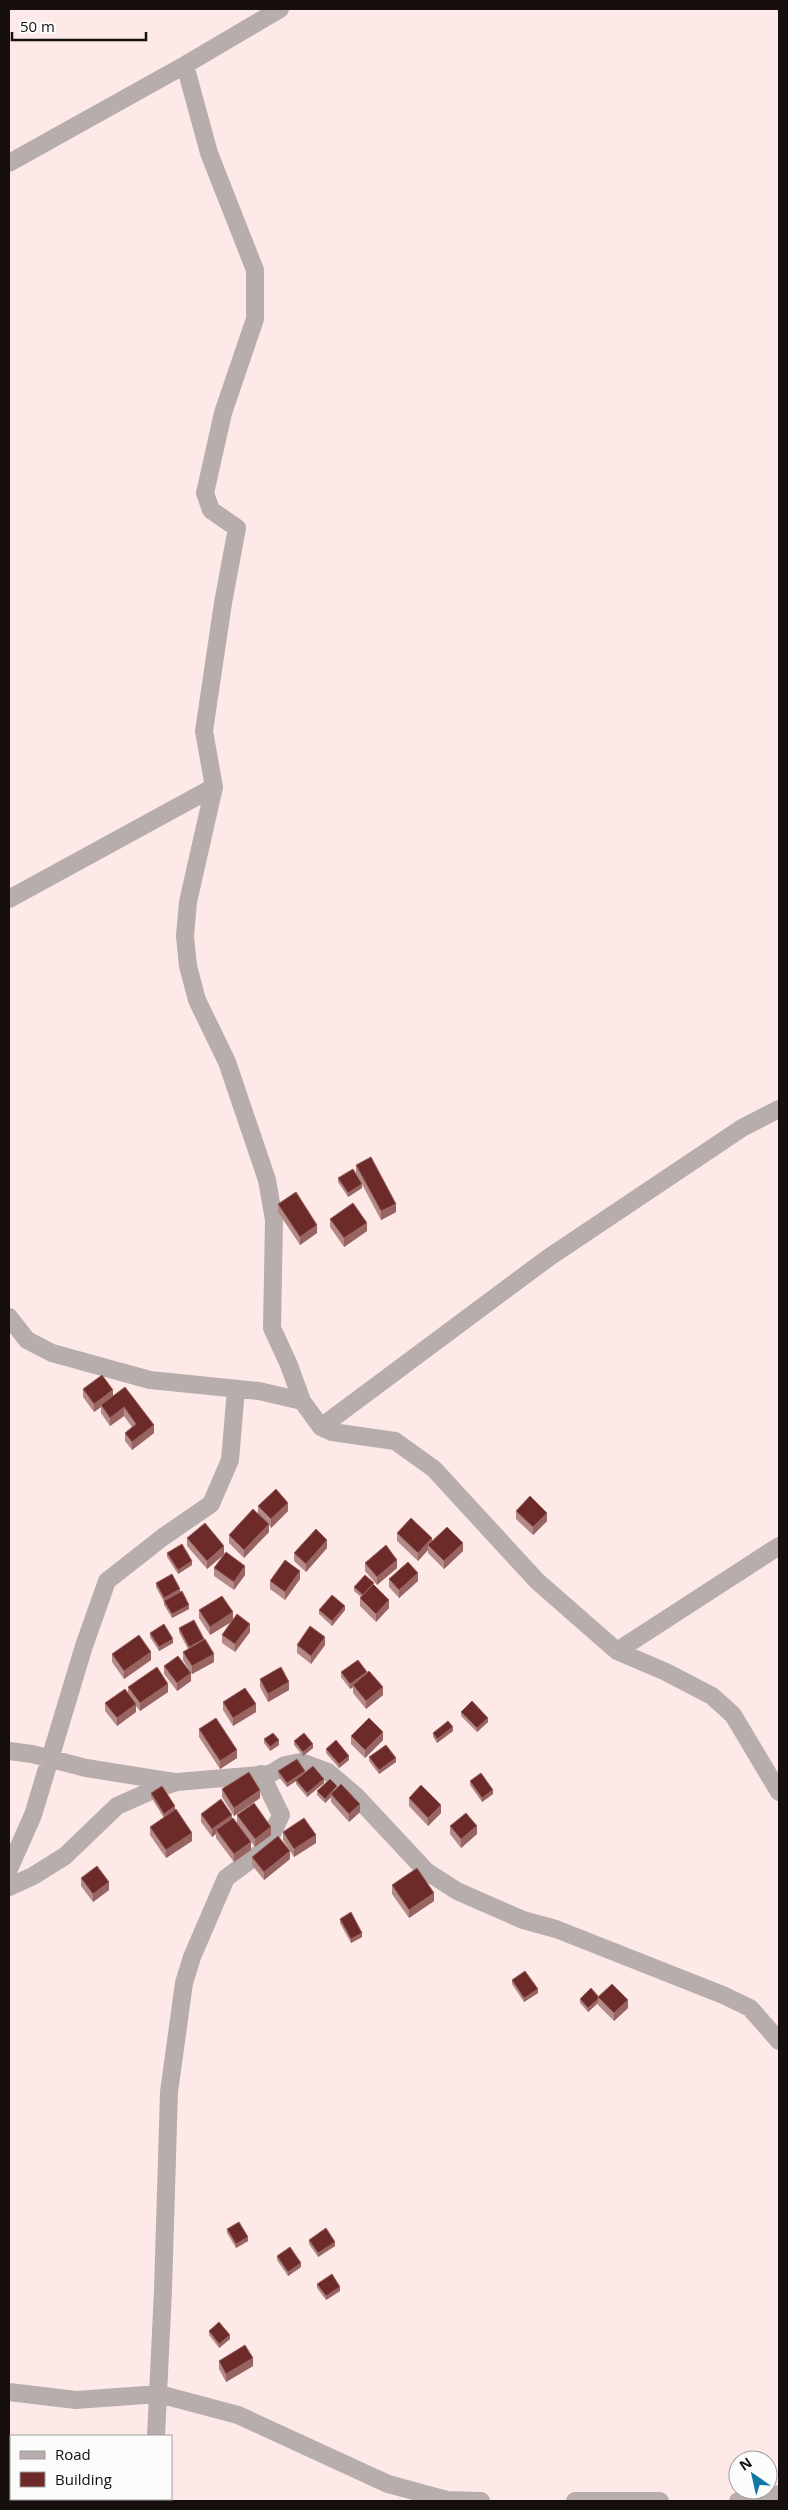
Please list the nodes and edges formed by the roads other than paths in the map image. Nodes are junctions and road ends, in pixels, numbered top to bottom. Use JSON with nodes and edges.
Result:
{"nodes":[{"id":1,"x":272,"y":11,"type":"edge"},
{"id":2,"x":185,"y":65,"type":"junction"},
{"id":3,"x":9,"y":162,"type":"edge"},
{"id":4,"x":214,"y":787,"type":"junction"},
{"id":5,"x":9,"y":899,"type":"edge"},
{"id":6,"x":779,"y":1109,"type":"edge"},
{"id":7,"x":9,"y":1317,"type":"edge"},
{"id":8,"x":236,"y":1388,"type":"junction"},
{"id":9,"x":302,"y":1401,"type":"junction"},
{"id":10,"x":321,"y":1427,"type":"junction"},
{"id":11,"x":779,"y":1546,"type":"edge"},
{"id":12,"x":617,"y":1651,"type":"junction"},
{"id":13,"x":9,"y":1751,"type":"edge"},
{"id":14,"x":50,"y":1758,"type":"junction"},
{"id":15,"x":261,"y":1774,"type":"junction"},
{"id":16,"x":177,"y":1782,"type":"junction"},
{"id":17,"x":779,"y":1792,"type":"edge"},
{"id":18,"x":9,"y":1869,"type":"edge"},
{"id":19,"x":9,"y":1887,"type":"edge"},
{"id":20,"x":779,"y":2041,"type":"edge"},
{"id":21,"x":9,"y":2392,"type":"edge"},
{"id":22,"x":159,"y":2394,"type":"junction"},
{"id":23,"x":156,"y":2435,"type":"edge"},
{"id":24,"x":779,"y":2494,"type":"edge"},
{"id":25,"x":481,"y":2501,"type":"edge"},
{"id":26,"x":575,"y":2501,"type":"edge"},
{"id":27,"x":660,"y":2501,"type":"edge"},
{"id":28,"x":738,"y":2501,"type":"edge"}],
"edges":[{"from":1,"to":2,"type":"street"},
{"from":2,"to":3,"type":"street"},
{"from":2,"to":4,"type":"street"},
{"from":4,"to":5,"type":"street"},
{"from":4,"to":9,"type":"street"},
{"from":6,"to":10,"type":"street"},
{"from":7,"to":8,"type":"street"},
{"from":8,"to":9,"type":"street"},
{"from":8,"to":14,"type":"street"},
{"from":9,"to":10,"type":"street"},
{"from":10,"to":12,"type":"street"},
{"from":11,"to":12,"type":"street"},
{"from":12,"to":17,"type":"street"},
{"from":13,"to":14,"type":"street"},
{"from":14,"to":16,"type":"street"},
{"from":14,"to":18,"type":"street"},
{"from":15,"to":16,"type":"street"},
{"from":15,"to":20,"type":"street"},
{"from":15,"to":22,"type":"street"},
{"from":16,"to":19,"type":"street"},
{"from":21,"to":22,"type":"street"},
{"from":22,"to":23,"type":"street"},
{"from":22,"to":25,"type":"street"},
{"from":24,"to":28,"type":"street"},
{"from":26,"to":27,"type":"street"}]}
